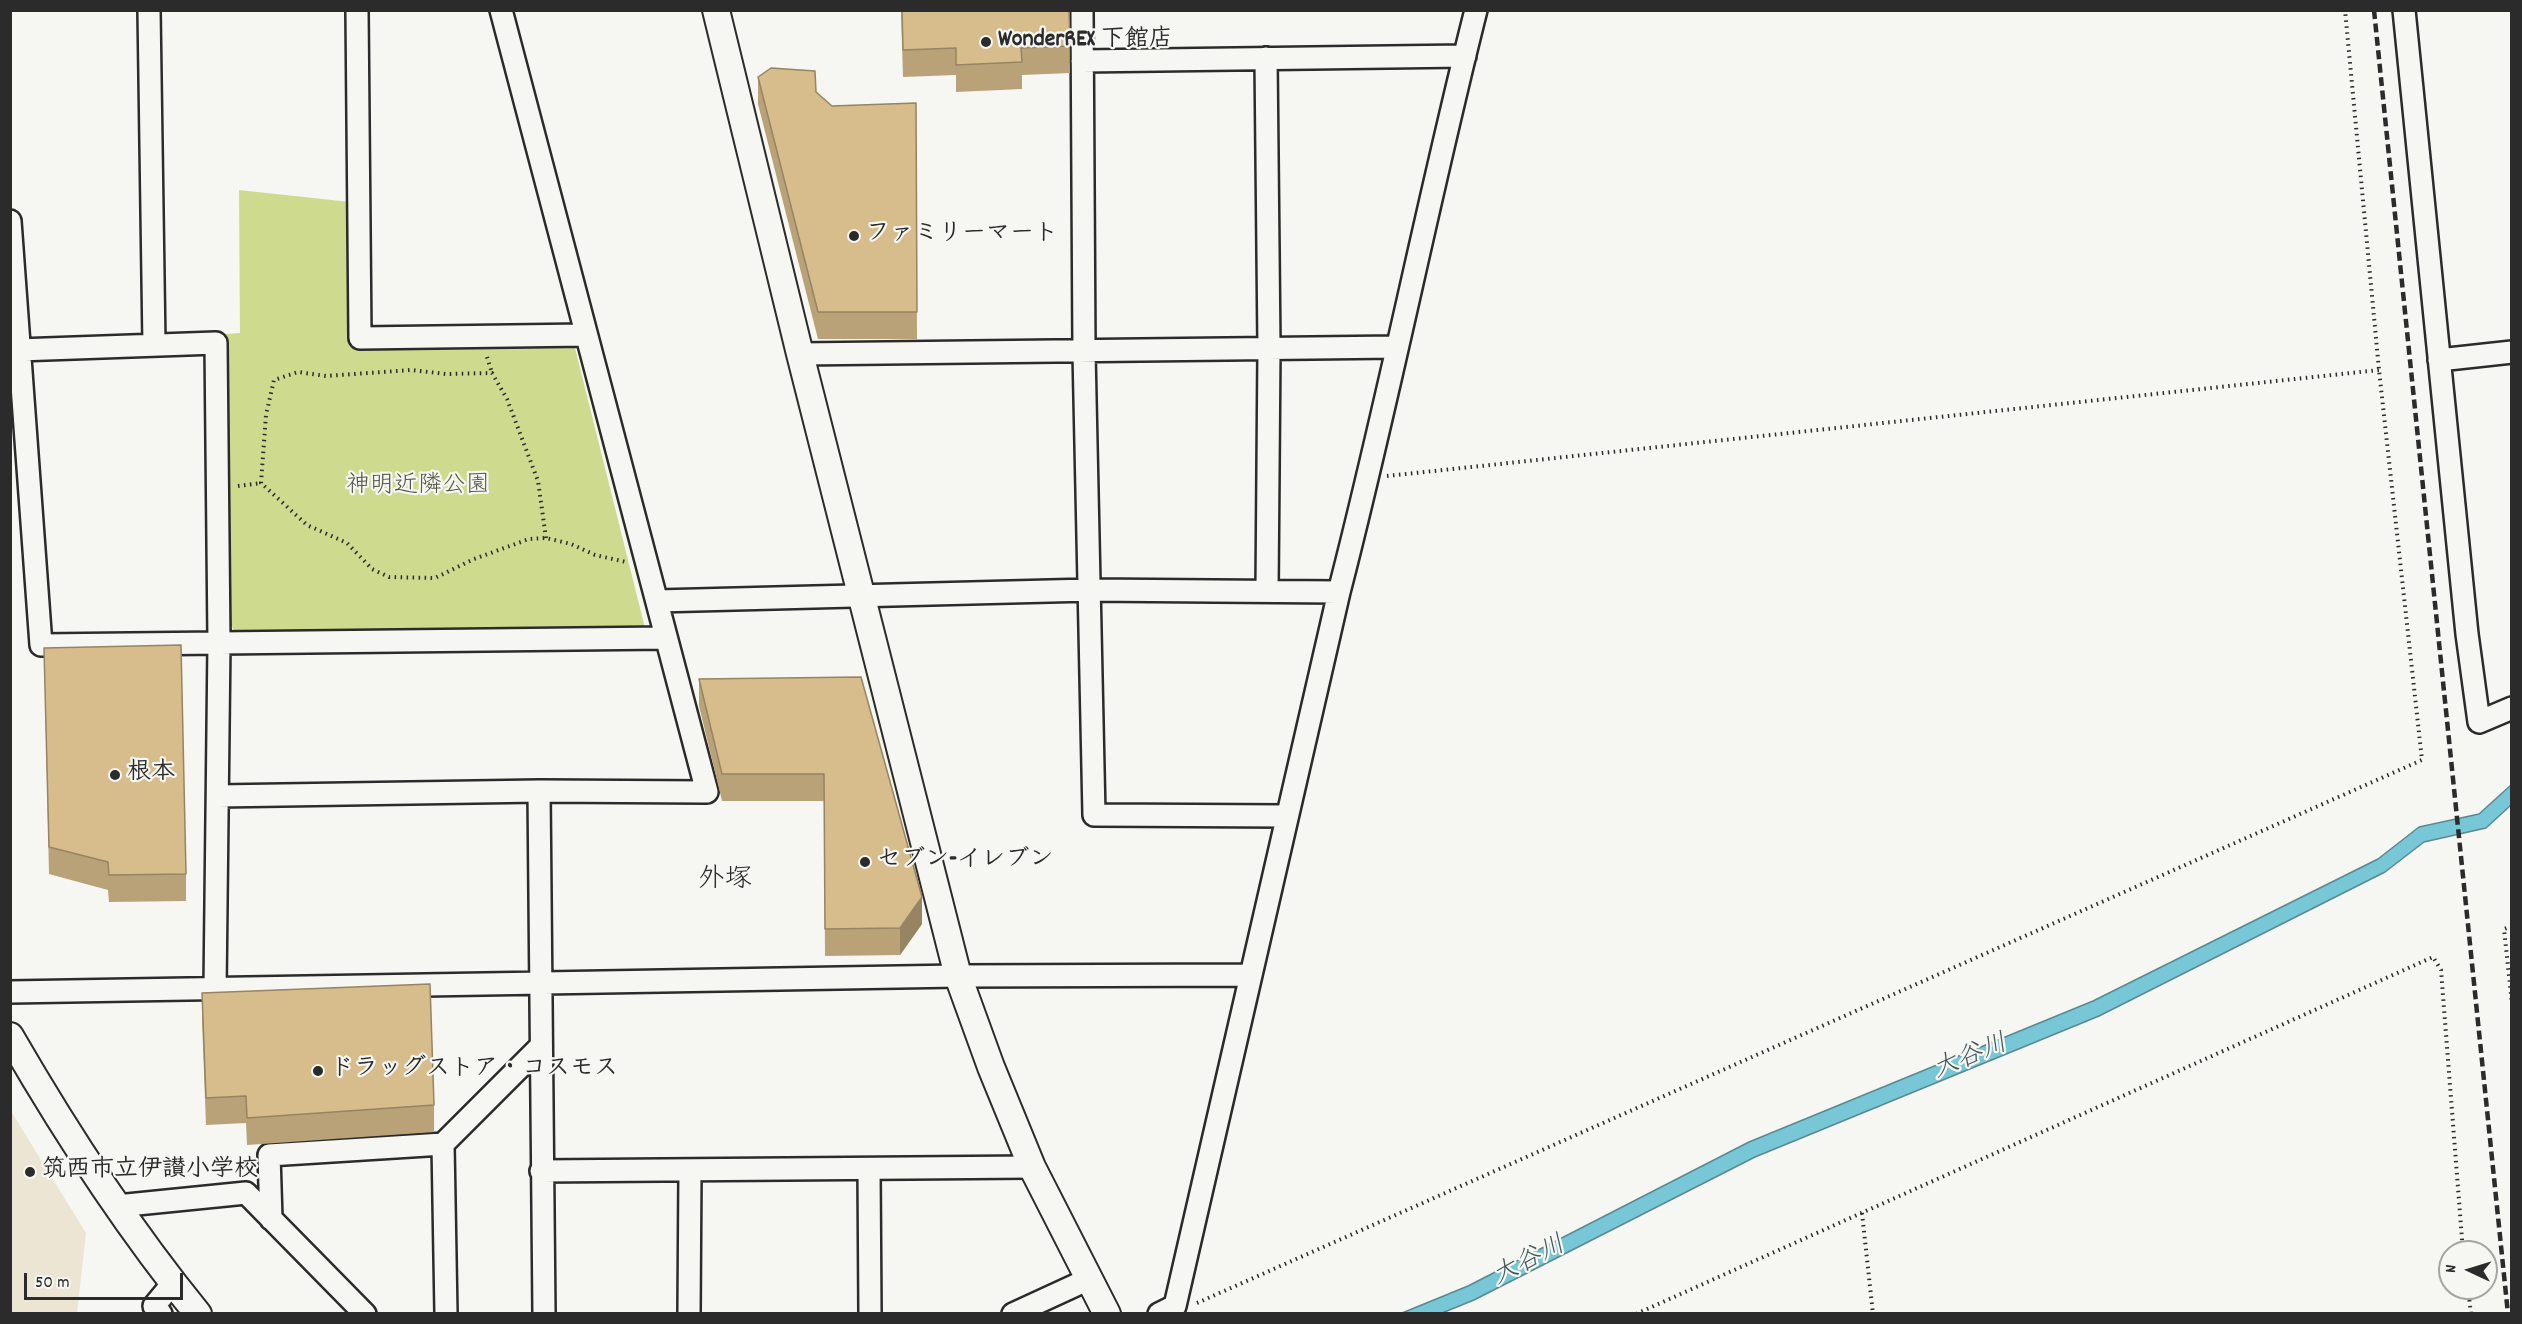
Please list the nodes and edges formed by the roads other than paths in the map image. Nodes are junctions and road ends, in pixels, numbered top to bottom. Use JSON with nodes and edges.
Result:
{"nodes":[{"id":1,"x":148,"y":10,"type":"edge"},
{"id":2,"x":357,"y":10,"type":"edge"},
{"id":3,"x":501,"y":10,"type":"edge"},
{"id":4,"x":716,"y":10,"type":"edge"},
{"id":5,"x":1082,"y":10,"type":"edge"},
{"id":6,"x":1476,"y":10,"type":"edge"},
{"id":7,"x":2404,"y":10,"type":"edge"},
{"id":8,"x":1465,"y":56,"type":"junction"},
{"id":9,"x":1266,"y":58,"type":"junction"},
{"id":10,"x":1082,"y":61,"type":"junction"},
{"id":11,"x":10,"y":221,"type":"edge"},
{"id":12,"x":12,"y":263,"type":"edge"},
{"id":13,"x":586,"y":335,"type":"junction"},
{"id":14,"x":154,"y":345,"type":"junction"},
{"id":15,"x":1397,"y":346,"type":"junction"},
{"id":16,"x":1269,"y":348,"type":"junction"},
{"id":17,"x":18,"y":350,"type":"junction"},
{"id":18,"x":1084,"y":352,"type":"junction"},
{"id":19,"x":2511,"y":352,"type":"edge"},
{"id":20,"x":800,"y":354,"type":"junction"},
{"id":21,"x":2439,"y":360,"type":"junction"},
{"id":22,"x":1089,"y":590,"type":"junction"},
{"id":23,"x":1267,"y":591,"type":"junction"},
{"id":24,"x":1339,"y":592,"type":"junction"},
{"id":25,"x":863,"y":597,"type":"junction"},
{"id":26,"x":657,"y":601,"type":"junction"},
{"id":27,"x":665,"y":638,"type":"junction"},
{"id":28,"x":219,"y":642,"type":"junction"},
{"id":29,"x":2511,"y":708,"type":"edge"},
{"id":30,"x":539,"y":791,"type":"junction"},
{"id":31,"x":218,"y":796,"type":"junction"},
{"id":32,"x":1287,"y":816,"type":"junction"},
{"id":33,"x":1251,"y":975,"type":"junction"},
{"id":34,"x":958,"y":976,"type":"junction"},
{"id":35,"x":539,"y":982,"type":"junction"},
{"id":36,"x":215,"y":989,"type":"junction"},
{"id":37,"x":10,"y":992,"type":"edge"},
{"id":38,"x":10,"y":1036,"type":"edge"},
{"id":39,"x":540,"y":1047,"type":"junction"},
{"id":40,"x":442,"y":1144,"type":"junction"},
{"id":41,"x":1032,"y":1167,"type":"junction"},
{"id":42,"x":869,"y":1169,"type":"junction"},
{"id":43,"x":690,"y":1170,"type":"junction"},
{"id":44,"x":541,"y":1172,"type":"junction"},
{"id":45,"x":117,"y":1206,"type":"junction"},
{"id":46,"x":271,"y":1219,"type":"junction"},
{"id":47,"x":1089,"y":1279,"type":"junction"},
{"id":48,"x":173,"y":1283,"type":"junction"},
{"id":49,"x":1167,"y":1310,"type":"edge"},
{"id":50,"x":161,"y":1314,"type":"edge"},
{"id":51,"x":198,"y":1314,"type":"edge"},
{"id":52,"x":365,"y":1314,"type":"edge"},
{"id":53,"x":446,"y":1314,"type":"edge"},
{"id":54,"x":544,"y":1314,"type":"edge"},
{"id":55,"x":689,"y":1314,"type":"edge"},
{"id":56,"x":870,"y":1314,"type":"edge"},
{"id":57,"x":1012,"y":1314,"type":"edge"},
{"id":58,"x":1107,"y":1314,"type":"edge"}],
"edges":[{"from":1,"to":14,"type":"street"},
{"from":2,"to":13,"type":"street"},
{"from":3,"to":13,"type":"street"},
{"from":4,"to":20,"type":"street"},
{"from":5,"to":10,"type":"street"},
{"from":6,"to":8,"type":"street"},
{"from":7,"to":21,"type":"street"},
{"from":8,"to":9,"type":"street"},
{"from":8,"to":15,"type":"street"},
{"from":9,"to":10,"type":"street"},
{"from":9,"to":16,"type":"street"},
{"from":10,"to":18,"type":"street"},
{"from":11,"to":12,"type":"street"},
{"from":12,"to":17,"type":"street"},
{"from":13,"to":26,"type":"street"},
{"from":14,"to":17,"type":"street"},
{"from":14,"to":28,"type":"street"},
{"from":15,"to":16,"type":"street"},
{"from":15,"to":24,"type":"street"},
{"from":16,"to":18,"type":"street"},
{"from":16,"to":23,"type":"street"},
{"from":17,"to":28,"type":"street"},
{"from":18,"to":20,"type":"street"},
{"from":18,"to":22,"type":"street"},
{"from":19,"to":21,"type":"street"},
{"from":20,"to":25,"type":"street"},
{"from":21,"to":29,"type":"street"},
{"from":22,"to":23,"type":"street"},
{"from":22,"to":25,"type":"street"},
{"from":22,"to":32,"type":"street"},
{"from":23,"to":24,"type":"street"},
{"from":24,"to":32,"type":"street"},
{"from":25,"to":26,"type":"street"},
{"from":25,"to":34,"type":"street"},
{"from":26,"to":27,"type":"street"},
{"from":27,"to":28,"type":"street"},
{"from":27,"to":30,"type":"street"},
{"from":28,"to":31,"type":"street"},
{"from":30,"to":31,"type":"street"},
{"from":30,"to":35,"type":"street"},
{"from":31,"to":36,"type":"street"},
{"from":32,"to":33,"type":"street"},
{"from":33,"to":34,"type":"street"},
{"from":33,"to":49,"type":"street"},
{"from":34,"to":35,"type":"street"},
{"from":34,"to":41,"type":"street"},
{"from":35,"to":36,"type":"street"},
{"from":35,"to":39,"type":"street"},
{"from":36,"to":37,"type":"street"},
{"from":38,"to":45,"type":"street"},
{"from":39,"to":40,"type":"street"},
{"from":39,"to":44,"type":"street"},
{"from":40,"to":46,"type":"street"},
{"from":40,"to":53,"type":"street"},
{"from":41,"to":42,"type":"street"},
{"from":41,"to":47,"type":"street"},
{"from":42,"to":43,"type":"street"},
{"from":42,"to":56,"type":"street"},
{"from":43,"to":44,"type":"street"},
{"from":43,"to":55,"type":"street"},
{"from":44,"to":54,"type":"street"},
{"from":45,"to":46,"type":"street"},
{"from":45,"to":48,"type":"street"},
{"from":46,"to":52,"type":"street"},
{"from":47,"to":57,"type":"street"},
{"from":47,"to":58,"type":"street"},
{"from":48,"to":50,"type":"street"},
{"from":48,"to":51,"type":"street"}]}
